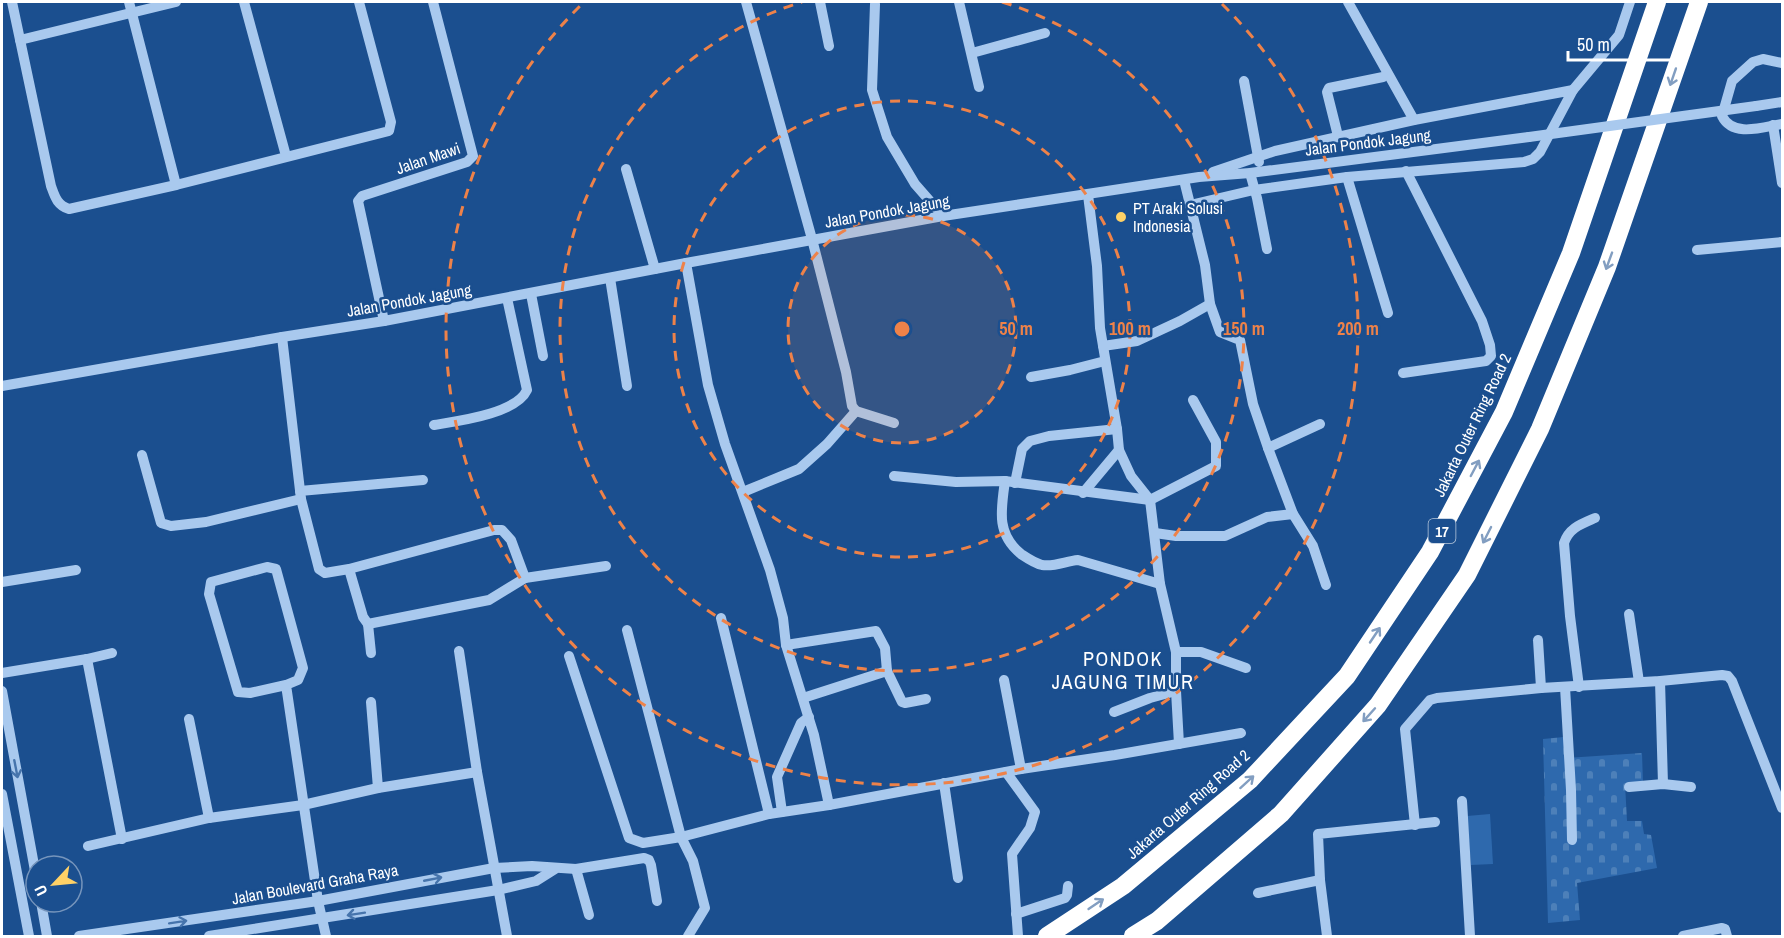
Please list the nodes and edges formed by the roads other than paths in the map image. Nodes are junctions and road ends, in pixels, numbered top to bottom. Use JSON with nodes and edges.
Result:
{"nodes":[{"id":1,"x":12,"y":2,"type":"edge"},
{"id":2,"x":176,"y":2,"type":"edge"},
{"id":3,"x":244,"y":2,"type":"edge"},
{"id":4,"x":358,"y":2,"type":"edge"},
{"id":5,"x":433,"y":2,"type":"edge"},
{"id":6,"x":746,"y":2,"type":"edge"},
{"id":7,"x":820,"y":2,"type":"edge"},
{"id":8,"x":959,"y":2,"type":"edge"},
{"id":9,"x":1348,"y":2,"type":"edge"},
{"id":10,"x":1630,"y":2,"type":"edge"},
{"id":11,"x":1657,"y":2,"type":"edge"},
{"id":12,"x":1699,"y":2,"type":"edge"},
{"id":13,"x":875,"y":4,"type":"dead end"},
{"id":14,"x":130,"y":7,"type":"edge"},
{"id":15,"x":1045,"y":33,"type":"dead end"},
{"id":16,"x":20,"y":40,"type":"junction"},
{"id":17,"x":829,"y":46,"type":"dead end"},
{"id":18,"x":972,"y":53,"type":"junction"},
{"id":19,"x":1782,"y":63,"type":"edge"},
{"id":20,"x":1383,"y":77,"type":"dead end"},
{"id":21,"x":1244,"y":81,"type":"dead end"},
{"id":22,"x":979,"y":87,"type":"dead end"},
{"id":23,"x":1573,"y":90,"type":"junction"},
{"id":24,"x":1782,"y":102,"type":"edge"},
{"id":25,"x":1413,"y":120,"type":"junction"},
{"id":26,"x":1778,"y":125,"type":"edge"},
{"id":27,"x":1338,"y":136,"type":"junction"},
{"id":28,"x":286,"y":156,"type":"junction"},
{"id":29,"x":1258,"y":156,"type":"junction"},
{"id":30,"x":626,"y":169,"type":"dead end"},
{"id":31,"x":1406,"y":171,"type":"junction"},
{"id":32,"x":1255,"y":172,"type":"junction"},
{"id":33,"x":1199,"y":177,"type":"junction"},
{"id":34,"x":1347,"y":177,"type":"junction"},
{"id":35,"x":1184,"y":180,"type":"junction"},
{"id":36,"x":1782,"y":183,"type":"edge"},
{"id":37,"x":176,"y":185,"type":"junction"},
{"id":38,"x":1254,"y":190,"type":"junction"},
{"id":39,"x":1088,"y":195,"type":"junction"},
{"id":40,"x":1190,"y":206,"type":"junction"},
{"id":41,"x":943,"y":216,"type":"junction"},
{"id":42,"x":812,"y":239,"type":"junction"},
{"id":43,"x":1782,"y":242,"type":"edge"},
{"id":44,"x":1267,"y":249,"type":"dead end"},
{"id":45,"x":1697,"y":250,"type":"dead end"},
{"id":46,"x":687,"y":262,"type":"junction"},
{"id":47,"x":655,"y":269,"type":"junction"},
{"id":48,"x":610,"y":278,"type":"junction"},
{"id":49,"x":531,"y":294,"type":"junction"},
{"id":50,"x":507,"y":298,"type":"junction"},
{"id":51,"x":1210,"y":304,"type":"junction"},
{"id":52,"x":1388,"y":313,"type":"dead end"},
{"id":53,"x":384,"y":321,"type":"junction"},
{"id":54,"x":282,"y":337,"type":"junction"},
{"id":55,"x":1103,"y":346,"type":"junction"},
{"id":56,"x":543,"y":356,"type":"dead end"},
{"id":57,"x":1105,"y":361,"type":"junction"},
{"id":58,"x":1403,"y":373,"type":"dead end"},
{"id":59,"x":1031,"y":377,"type":"dead end"},
{"id":60,"x":2,"y":386,"type":"edge"},
{"id":61,"x":627,"y":386,"type":"dead end"},
{"id":62,"x":1193,"y":400,"type":"dead end"},
{"id":63,"x":856,"y":411,"type":"junction"},
{"id":64,"x":894,"y":423,"type":"dead end"},
{"id":65,"x":1320,"y":424,"type":"dead end"},
{"id":66,"x":434,"y":425,"type":"dead end"},
{"id":67,"x":1117,"y":429,"type":"junction"},
{"id":68,"x":1268,"y":448,"type":"junction"},
{"id":69,"x":1119,"y":450,"type":"junction"},
{"id":70,"x":142,"y":455,"type":"dead end"},
{"id":71,"x":894,"y":476,"type":"dead end"},
{"id":72,"x":423,"y":480,"type":"dead end"},
{"id":73,"x":1010,"y":482,"type":"junction"},
{"id":74,"x":743,"y":492,"type":"junction"},
{"id":75,"x":1083,"y":493,"type":"junction"},
{"id":76,"x":300,"y":495,"type":"junction"},
{"id":77,"x":1150,"y":500,"type":"junction"},
{"id":78,"x":1293,"y":514,"type":"junction"},
{"id":79,"x":1595,"y":518,"type":"dead end"},
{"id":80,"x":1155,"y":533,"type":"junction"},
{"id":81,"x":606,"y":566,"type":"dead end"},
{"id":82,"x":349,"y":569,"type":"junction"},
{"id":83,"x":76,"y":570,"type":"dead end"},
{"id":84,"x":525,"y":578,"type":"junction"},
{"id":85,"x":2,"y":582,"type":"edge"},
{"id":86,"x":1160,"y":584,"type":"junction"},
{"id":87,"x":1326,"y":585,"type":"dead end"},
{"id":88,"x":1629,"y":614,"type":"dead end"},
{"id":89,"x":721,"y":618,"type":"dead end"},
{"id":90,"x":368,"y":624,"type":"junction"},
{"id":91,"x":627,"y":630,"type":"dead end"},
{"id":92,"x":1538,"y":640,"type":"dead end"},
{"id":93,"x":786,"y":645,"type":"junction"},
{"id":94,"x":459,"y":651,"type":"dead end"},
{"id":95,"x":1176,"y":652,"type":"junction"},
{"id":96,"x":112,"y":653,"type":"dead end"},
{"id":97,"x":371,"y":653,"type":"dead end"},
{"id":98,"x":568,"y":656,"type":"dead end"},
{"id":99,"x":87,"y":659,"type":"junction"},
{"id":100,"x":1246,"y":668,"type":"dead end"},
{"id":101,"x":887,"y":671,"type":"junction"},
{"id":102,"x":2,"y":673,"type":"edge"},
{"id":103,"x":1004,"y":680,"type":"dead end"},
{"id":104,"x":1660,"y":681,"type":"junction"},
{"id":105,"x":1639,"y":682,"type":"junction"},
{"id":106,"x":286,"y":685,"type":"junction"},
{"id":107,"x":1565,"y":687,"type":"junction"},
{"id":108,"x":1579,"y":687,"type":"junction"},
{"id":109,"x":1541,"y":688,"type":"junction"},
{"id":110,"x":2,"y":691,"type":"edge"},
{"id":111,"x":1176,"y":691,"type":"junction"},
{"id":112,"x":803,"y":698,"type":"junction"},
{"id":113,"x":926,"y":699,"type":"dead end"},
{"id":114,"x":371,"y":702,"type":"dead end"},
{"id":115,"x":1114,"y":712,"type":"dead end"},
{"id":116,"x":809,"y":717,"type":"junction"},
{"id":117,"x":189,"y":719,"type":"dead end"},
{"id":118,"x":1241,"y":734,"type":"dead end"},
{"id":119,"x":1179,"y":744,"type":"junction"},
{"id":120,"x":1021,"y":769,"type":"junction"},
{"id":121,"x":477,"y":772,"type":"junction"},
{"id":122,"x":1006,"y":772,"type":"junction"},
{"id":123,"x":944,"y":783,"type":"junction"},
{"id":124,"x":1663,"y":784,"type":"junction"},
{"id":125,"x":1629,"y":787,"type":"dead end"},
{"id":126,"x":1691,"y":787,"type":"dead end"},
{"id":127,"x":378,"y":788,"type":"junction"},
{"id":128,"x":2,"y":794,"type":"edge"},
{"id":129,"x":1462,"y":801,"type":"dead end"},
{"id":130,"x":303,"y":805,"type":"junction"},
{"id":131,"x":829,"y":805,"type":"junction"},
{"id":132,"x":1782,"y":808,"type":"edge"},
{"id":133,"x":782,"y":812,"type":"junction"},
{"id":134,"x":770,"y":814,"type":"junction"},
{"id":135,"x":209,"y":818,"type":"junction"},
{"id":136,"x":1435,"y":822,"type":"dead end"},
{"id":137,"x":1414,"y":825,"type":"junction"},
{"id":138,"x":681,"y":837,"type":"junction"},
{"id":139,"x":122,"y":839,"type":"junction"},
{"id":140,"x":1572,"y":840,"type":"dead end"},
{"id":141,"x":88,"y":846,"type":"dead end"},
{"id":142,"x":32,"y":854,"type":"edge"},
{"id":143,"x":494,"y":868,"type":"junction"},
{"id":144,"x":555,"y":869,"type":"junction"},
{"id":145,"x":576,"y":869,"type":"junction"},
{"id":146,"x":958,"y":878,"type":"dead end"},
{"id":147,"x":1320,"y":879,"type":"junction"},
{"id":148,"x":1068,"y":886,"type":"dead end"},
{"id":149,"x":498,"y":890,"type":"junction"},
{"id":150,"x":1258,"y":893,"type":"dead end"},
{"id":151,"x":318,"y":901,"type":"junction"},
{"id":152,"x":657,"y":902,"type":"dead end"},
{"id":153,"x":43,"y":914,"type":"edge"},
{"id":154,"x":1016,"y":914,"type":"junction"},
{"id":155,"x":589,"y":915,"type":"dead end"},
{"id":156,"x":322,"y":919,"type":"junction"},
{"id":157,"x":29,"y":936,"type":"edge"},
{"id":158,"x":47,"y":936,"type":"edge"},
{"id":159,"x":79,"y":936,"type":"edge"},
{"id":160,"x":209,"y":936,"type":"edge"},
{"id":161,"x":326,"y":936,"type":"edge"},
{"id":162,"x":507,"y":936,"type":"edge"},
{"id":163,"x":688,"y":936,"type":"edge"},
{"id":164,"x":1018,"y":936,"type":"edge"},
{"id":165,"x":1047,"y":936,"type":"edge"},
{"id":166,"x":1134,"y":936,"type":"edge"},
{"id":167,"x":1327,"y":936,"type":"edge"},
{"id":168,"x":1470,"y":936,"type":"edge"},
{"id":169,"x":1683,"y":936,"type":"edge"},
{"id":170,"x":1727,"y":936,"type":"edge"}],
"edges":[{"from":1,"to":16,"type":"street"},
{"from":2,"to":14,"type":"street"},
{"from":3,"to":28,"type":"street"},
{"from":4,"to":28,"type":"street"},
{"from":5,"to":53,"type":"street","name":"Jalan Mawi"},
{"from":6,"to":42,"type":"street"},
{"from":7,"to":17,"type":"street"},
{"from":8,"to":18,"type":"street"},
{"from":9,"to":25,"type":"street"},
{"from":10,"to":23,"type":"street"},
{"from":165,"to":11,"type":"highway","name":"Jakarta Outer Ring Road 2","number":"17","one_way":true},
{"from":12,"to":166,"type":"highway","number":"17","one_way":true},
{"from":13,"to":41,"type":"street"},
{"from":14,"to":16,"type":"street"},
{"from":14,"to":37,"type":"street"},
{"from":15,"to":18,"type":"street"},
{"from":16,"to":37,"type":"street"},
{"from":18,"to":22,"type":"street"},
{"from":19,"to":26,"type":"street"},
{"from":20,"to":27,"type":"street"},
{"from":21,"to":29,"type":"street"},
{"from":23,"to":25,"type":"street"},
{"from":23,"to":31,"type":"street"},
{"from":24,"to":32,"type":"street","name":"Jalan Pondok Jagung","bridge":true},
{"from":25,"to":27,"type":"street"},
{"from":26,"to":36,"type":"street"},
{"from":27,"to":29,"type":"street"},
{"from":28,"to":37,"type":"street"},
{"from":29,"to":32,"type":"street"},
{"from":29,"to":33,"type":"street"},
{"from":30,"to":47,"type":"street"},
{"from":31,"to":34,"type":"street"},
{"from":31,"to":58,"type":"street"},
{"from":32,"to":33,"type":"street","name":"Jalan Pondok Jagung"},
{"from":32,"to":38,"type":"street"},
{"from":33,"to":35,"type":"street","name":"Jalan Pondok Jagung"},
{"from":34,"to":38,"type":"street"},
{"from":34,"to":52,"type":"street"},
{"from":35,"to":39,"type":"street","name":"Jalan Pondok Jagung"},
{"from":35,"to":40,"type":"street"},
{"from":38,"to":40,"type":"street"},
{"from":38,"to":44,"type":"street"},
{"from":39,"to":41,"type":"street","name":"Jalan Pondok Jagung"},
{"from":39,"to":55,"type":"street"},
{"from":40,"to":51,"type":"street"},
{"from":41,"to":42,"type":"street","name":"Jalan Pondok Jagung"},
{"from":42,"to":46,"type":"street","name":"Jalan Pondok Jagung"},
{"from":42,"to":63,"type":"street"},
{"from":43,"to":45,"type":"street"},
{"from":46,"to":47,"type":"street","name":"Jalan Pondok Jagung"},
{"from":46,"to":74,"type":"street"},
{"from":47,"to":48,"type":"street","name":"Jalan Pondok Jagung"},
{"from":48,"to":49,"type":"street","name":"Jalan Pondok Jagung"},
{"from":48,"to":61,"type":"street"},
{"from":49,"to":50,"type":"street","name":"Jalan Pondok Jagung"},
{"from":49,"to":56,"type":"street"},
{"from":50,"to":53,"type":"street","name":"Jalan Pondok Jagung"},
{"from":50,"to":66,"type":"street"},
{"from":51,"to":55,"type":"street"},
{"from":51,"to":68,"type":"street"},
{"from":53,"to":54,"type":"street","name":"Jalan Pondok Jagung"},
{"from":54,"to":60,"type":"street","name":"Jalan Pondok Jagung"},
{"from":54,"to":76,"type":"street"},
{"from":55,"to":57,"type":"street"},
{"from":57,"to":59,"type":"street"},
{"from":57,"to":67,"type":"street"},
{"from":62,"to":77,"type":"street"},
{"from":63,"to":64,"type":"street"},
{"from":63,"to":74,"type":"street"},
{"from":65,"to":68,"type":"street"},
{"from":67,"to":69,"type":"street"},
{"from":67,"to":73,"type":"street"},
{"from":68,"to":78,"type":"street"},
{"from":69,"to":75,"type":"street"},
{"from":69,"to":77,"type":"street"},
{"from":70,"to":76,"type":"street"},
{"from":71,"to":73,"type":"street"},
{"from":72,"to":76,"type":"street"},
{"from":73,"to":75,"type":"street"},
{"from":73,"to":86,"type":"street"},
{"from":74,"to":93,"type":"street"},
{"from":75,"to":77,"type":"street"},
{"from":76,"to":82,"type":"street"},
{"from":77,"to":80,"type":"street"},
{"from":78,"to":80,"type":"street"},
{"from":78,"to":87,"type":"street"},
{"from":79,"to":108,"type":"street"},
{"from":80,"to":86,"type":"street"},
{"from":81,"to":84,"type":"street"},
{"from":82,"to":84,"type":"street"},
{"from":82,"to":90,"type":"street"},
{"from":83,"to":85,"type":"street"},
{"from":84,"to":90,"type":"street"},
{"from":86,"to":95,"type":"street"},
{"from":88,"to":105,"type":"street"},
{"from":89,"to":134,"type":"street"},
{"from":90,"to":97,"type":"street"},
{"from":91,"to":138,"type":"street"},
{"from":92,"to":109,"type":"street"},
{"from":93,"to":101,"type":"street"},
{"from":93,"to":112,"type":"street"},
{"from":94,"to":121,"type":"street"},
{"from":95,"to":100,"type":"street"},
{"from":95,"to":111,"type":"street"},
{"from":96,"to":99,"type":"street"},
{"from":98,"to":138,"type":"street"},
{"from":99,"to":102,"type":"street"},
{"from":99,"to":139,"type":"street"},
{"from":101,"to":112,"type":"street"},
{"from":101,"to":113,"type":"street"},
{"from":103,"to":120,"type":"street"},
{"from":104,"to":105,"type":"street"},
{"from":104,"to":124,"type":"street"},
{"from":104,"to":132,"type":"street"},
{"from":105,"to":108,"type":"street"},
{"from":106,"to":106,"type":"street"},
{"from":106,"to":130,"type":"street"},
{"from":107,"to":108,"type":"street"},
{"from":107,"to":109,"type":"street"},
{"from":107,"to":140,"type":"street"},
{"from":109,"to":137,"type":"street"},
{"from":110,"to":142,"type":"street","one_way":true},
{"from":111,"to":115,"type":"street"},
{"from":111,"to":119,"type":"street"},
{"from":112,"to":116,"type":"street"},
{"from":114,"to":127,"type":"street"},
{"from":116,"to":131,"type":"street"},
{"from":116,"to":133,"type":"street"},
{"from":117,"to":135,"type":"street"},
{"from":118,"to":119,"type":"street"},
{"from":119,"to":120,"type":"street"},
{"from":120,"to":122,"type":"street"},
{"from":121,"to":127,"type":"street"},
{"from":121,"to":143,"type":"street"},
{"from":122,"to":123,"type":"street"},
{"from":122,"to":154,"type":"street"},
{"from":123,"to":131,"type":"street"},
{"from":123,"to":146,"type":"street"},
{"from":124,"to":125,"type":"street"},
{"from":124,"to":126,"type":"street"},
{"from":127,"to":130,"type":"street"},
{"from":128,"to":157,"type":"street"},
{"from":129,"to":168,"type":"street"},
{"from":130,"to":135,"type":"street"},
{"from":130,"to":151,"type":"street"},
{"from":131,"to":133,"type":"street"},
{"from":133,"to":134,"type":"street"},
{"from":134,"to":138,"type":"street"},
{"from":135,"to":139,"type":"street"},
{"from":136,"to":137,"type":"street"},
{"from":137,"to":147,"type":"street"},
{"from":138,"to":163,"type":"street"},
{"from":139,"to":141,"type":"street"},
{"from":143,"to":144,"type":"street","name":"Jalan Boulevard Graha Raya"},
{"from":143,"to":149,"type":"street"},
{"from":151,"to":143,"type":"street","name":"Jalan Boulevard Graha Raya","one_way":true},
{"from":144,"to":145,"type":"street","name":"Jalan Boulevard Graha Raya"},
{"from":144,"to":149,"type":"street","name":"Jalan Boulevard Graha Raya"},
{"from":145,"to":152,"type":"street","name":"Jalan Boulevard Graha Raya"},
{"from":145,"to":155,"type":"street"},
{"from":147,"to":150,"type":"street"},
{"from":147,"to":167,"type":"street"},
{"from":148,"to":154,"type":"street"},
{"from":149,"to":156,"type":"street","name":"Jalan Boulevard Graha Raya","one_way":true},
{"from":149,"to":162,"type":"street"},
{"from":151,"to":156,"type":"street"},
{"from":159,"to":151,"type":"street","name":"Jalan Boulevard Graha Raya","one_way":true},
{"from":153,"to":158,"type":"street"},
{"from":154,"to":164,"type":"street"},
{"from":156,"to":160,"type":"street","name":"Jalan Boulevard Graha Raya"},
{"from":156,"to":161,"type":"street"},
{"from":169,"to":170,"type":"street"}]}
